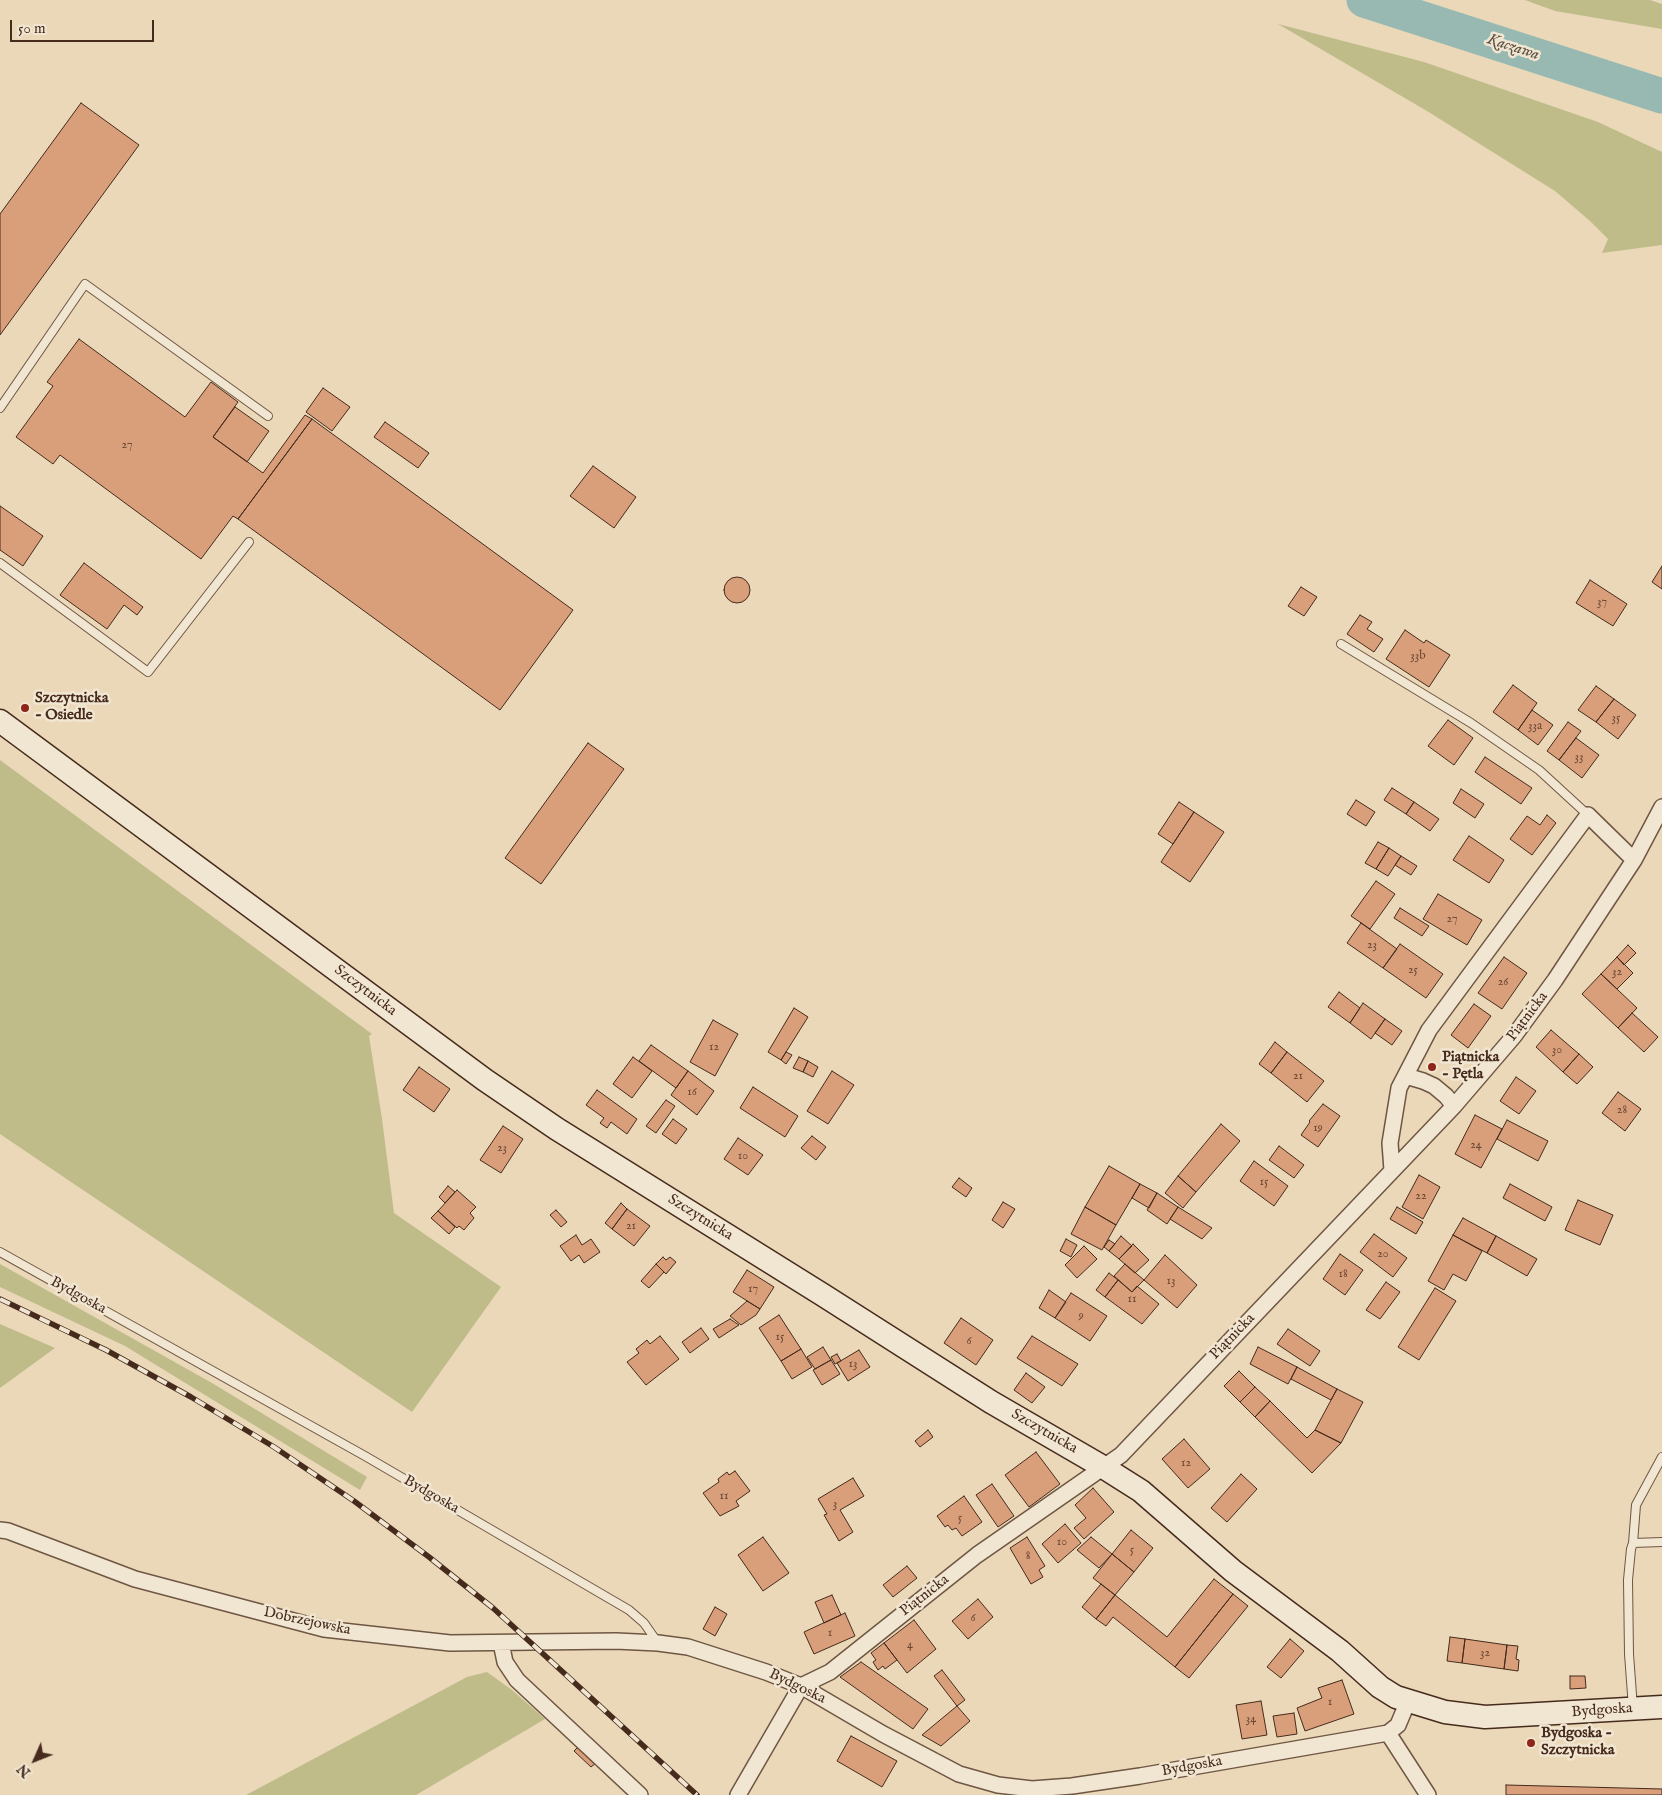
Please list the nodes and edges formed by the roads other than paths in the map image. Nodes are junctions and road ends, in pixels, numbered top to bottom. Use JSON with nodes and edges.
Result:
{"nodes":[{"id":1,"x":0,"y":408,"type":"edge"},
{"id":2,"x":268,"y":416,"type":"dead end"},
{"id":3,"x":249,"y":542,"type":"dead end"},
{"id":4,"x":0,"y":563,"type":"edge"},
{"id":5,"x":1341,"y":644,"type":"dead end"},
{"id":6,"x":0,"y":721,"type":"edge"},
{"id":7,"x":1662,"y":807,"type":"edge"},
{"id":8,"x":1588,"y":815,"type":"junction"},
{"id":9,"x":1634,"y":860,"type":"junction"},
{"id":10,"x":1406,"y":1076,"type":"junction"},
{"id":11,"x":1454,"y":1106,"type":"junction"},
{"id":12,"x":1392,"y":1170,"type":"junction"},
{"id":13,"x":0,"y":1252,"type":"edge"},
{"id":14,"x":1662,"y":1457,"type":"edge"},
{"id":15,"x":1103,"y":1467,"type":"junction"},
{"id":16,"x":0,"y":1530,"type":"edge"},
{"id":17,"x":1662,"y":1542,"type":"edge"},
{"id":18,"x":1633,"y":1543,"type":"junction"},
{"id":19,"x":501,"y":1643,"type":"junction"},
{"id":20,"x":658,"y":1643,"type":"junction"},
{"id":21,"x":801,"y":1686,"type":"junction"},
{"id":22,"x":1408,"y":1701,"type":"junction"},
{"id":23,"x":1662,"y":1707,"type":"edge"},
{"id":24,"x":1633,"y":1710,"type":"junction"},
{"id":25,"x":1388,"y":1734,"type":"junction"},
{"id":26,"x":640,"y":1795,"type":"edge"},
{"id":27,"x":738,"y":1795,"type":"edge"},
{"id":28,"x":1428,"y":1795,"type":"edge"}],
"edges":[{"from":1,"to":2,"type":"lane"},
{"from":3,"to":4,"type":"lane"},
{"from":5,"to":8,"type":"lane"},
{"from":6,"to":15,"type":"street","name":"Szczytnicka"},
{"from":7,"to":9,"type":"street","name":"Piątnicka"},
{"from":8,"to":9,"type":"street"},
{"from":8,"to":10,"type":"street"},
{"from":9,"to":11,"type":"street","name":"Piątnicka"},
{"from":10,"to":11,"type":"street"},
{"from":10,"to":12,"type":"street"},
{"from":11,"to":12,"type":"street","name":"Piątnicka"},
{"from":12,"to":15,"type":"street","name":"Piątnicka"},
{"from":13,"to":20,"type":"lane","name":"Bydgoska"},
{"from":14,"to":18,"type":"lane"},
{"from":15,"to":21,"type":"street","name":"Piątnicka"},
{"from":15,"to":22,"type":"street","name":"Szczytnicka"},
{"from":16,"to":19,"type":"street","name":"Dobrzejowska"},
{"from":17,"to":18,"type":"lane"},
{"from":18,"to":24,"type":"lane"},
{"from":19,"to":20,"type":"street","name":"Dobrzejowska"},
{"from":19,"to":26,"type":"street"},
{"from":20,"to":21,"type":"street","name":"Bydgoska"},
{"from":21,"to":25,"type":"street","name":"Bydgoska"},
{"from":21,"to":27,"type":"street"},
{"from":22,"to":24,"type":"street","name":"Bydgoska"},
{"from":22,"to":25,"type":"street"},
{"from":23,"to":24,"type":"street","name":"Bydgoska"},
{"from":25,"to":28,"type":"street"}]}
